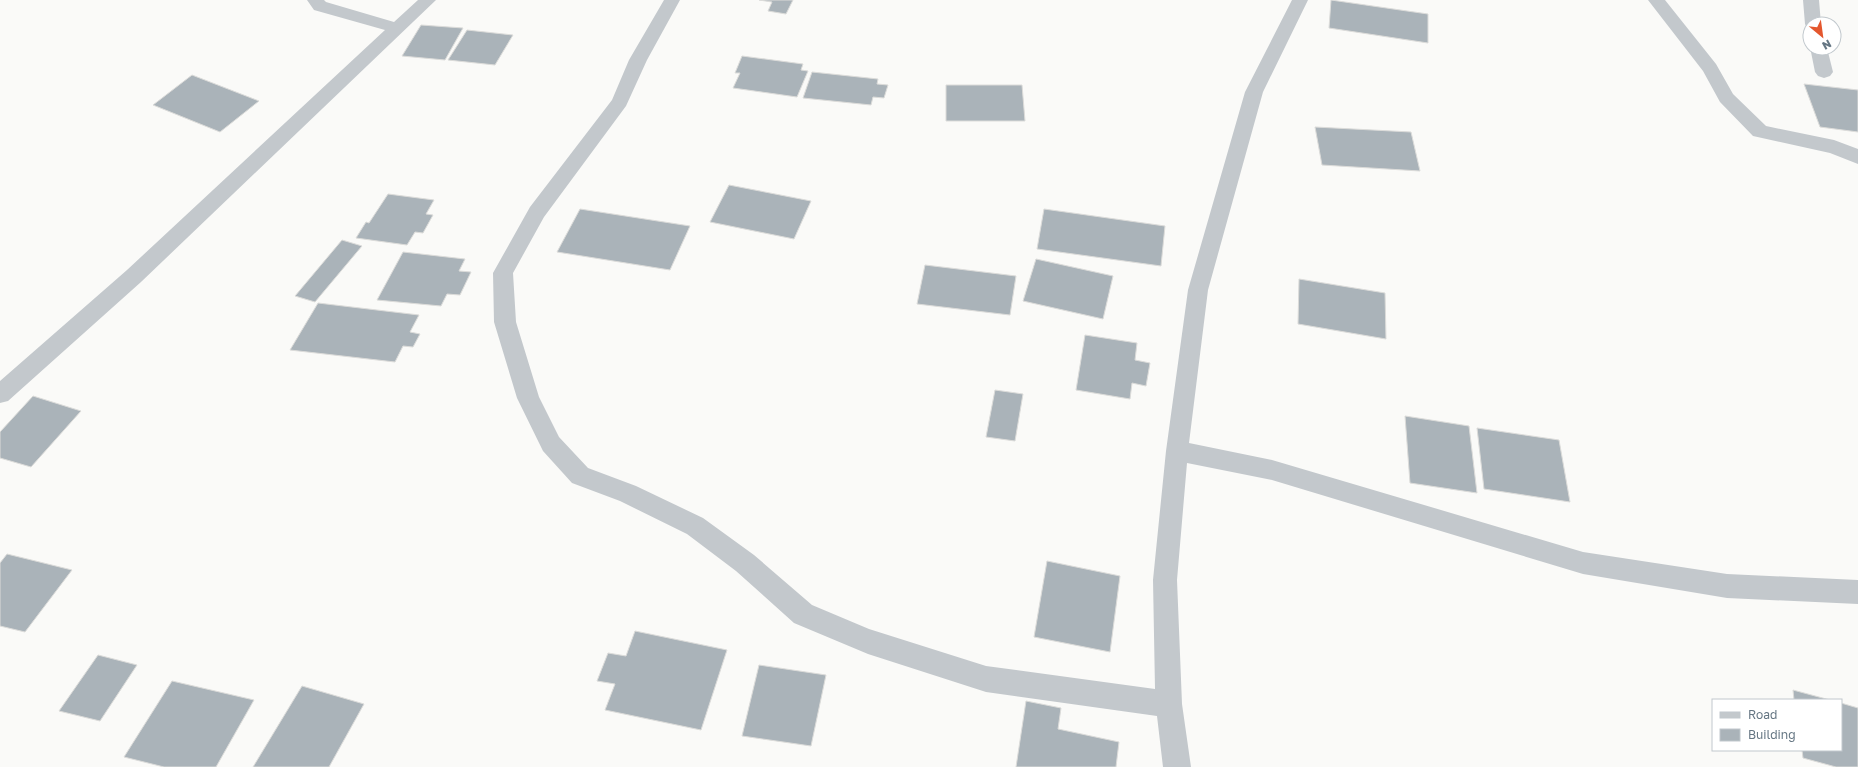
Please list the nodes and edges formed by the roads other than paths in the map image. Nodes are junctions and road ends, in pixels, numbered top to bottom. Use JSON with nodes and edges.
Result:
{"nodes":[{"id":1,"x":315,"y":0,"type":"edge"},
{"id":2,"x":428,"y":0,"type":"edge"},
{"id":3,"x":672,"y":0,"type":"edge"},
{"id":4,"x":1300,"y":0,"type":"edge"},
{"id":5,"x":1656,"y":0,"type":"edge"},
{"id":6,"x":1811,"y":0,"type":"edge"},
{"id":7,"x":1812,"y":16,"type":"edge"},
{"id":8,"x":396,"y":28,"type":"junction"},
{"id":9,"x":1820,"y":56,"type":"edge"},
{"id":10,"x":1824,"y":72,"type":"dead end"},
{"id":11,"x":1858,"y":157,"type":"edge"},
{"id":12,"x":0,"y":394,"type":"edge"},
{"id":13,"x":1177,"y":451,"type":"junction"},
{"id":14,"x":1858,"y":592,"type":"edge"},
{"id":15,"x":1169,"y":704,"type":"junction"},
{"id":16,"x":1177,"y":767,"type":"edge"}],
"edges":[{"from":1,"to":8,"type":"street"},
{"from":2,"to":8,"type":"street"},
{"from":3,"to":15,"type":"street"},
{"from":4,"to":13,"type":"street"},
{"from":5,"to":11,"type":"street"},
{"from":6,"to":7,"type":"street"},
{"from":8,"to":12,"type":"street"},
{"from":9,"to":10,"type":"street"},
{"from":13,"to":14,"type":"street"},
{"from":13,"to":15,"type":"street"},
{"from":15,"to":16,"type":"street"}]}
